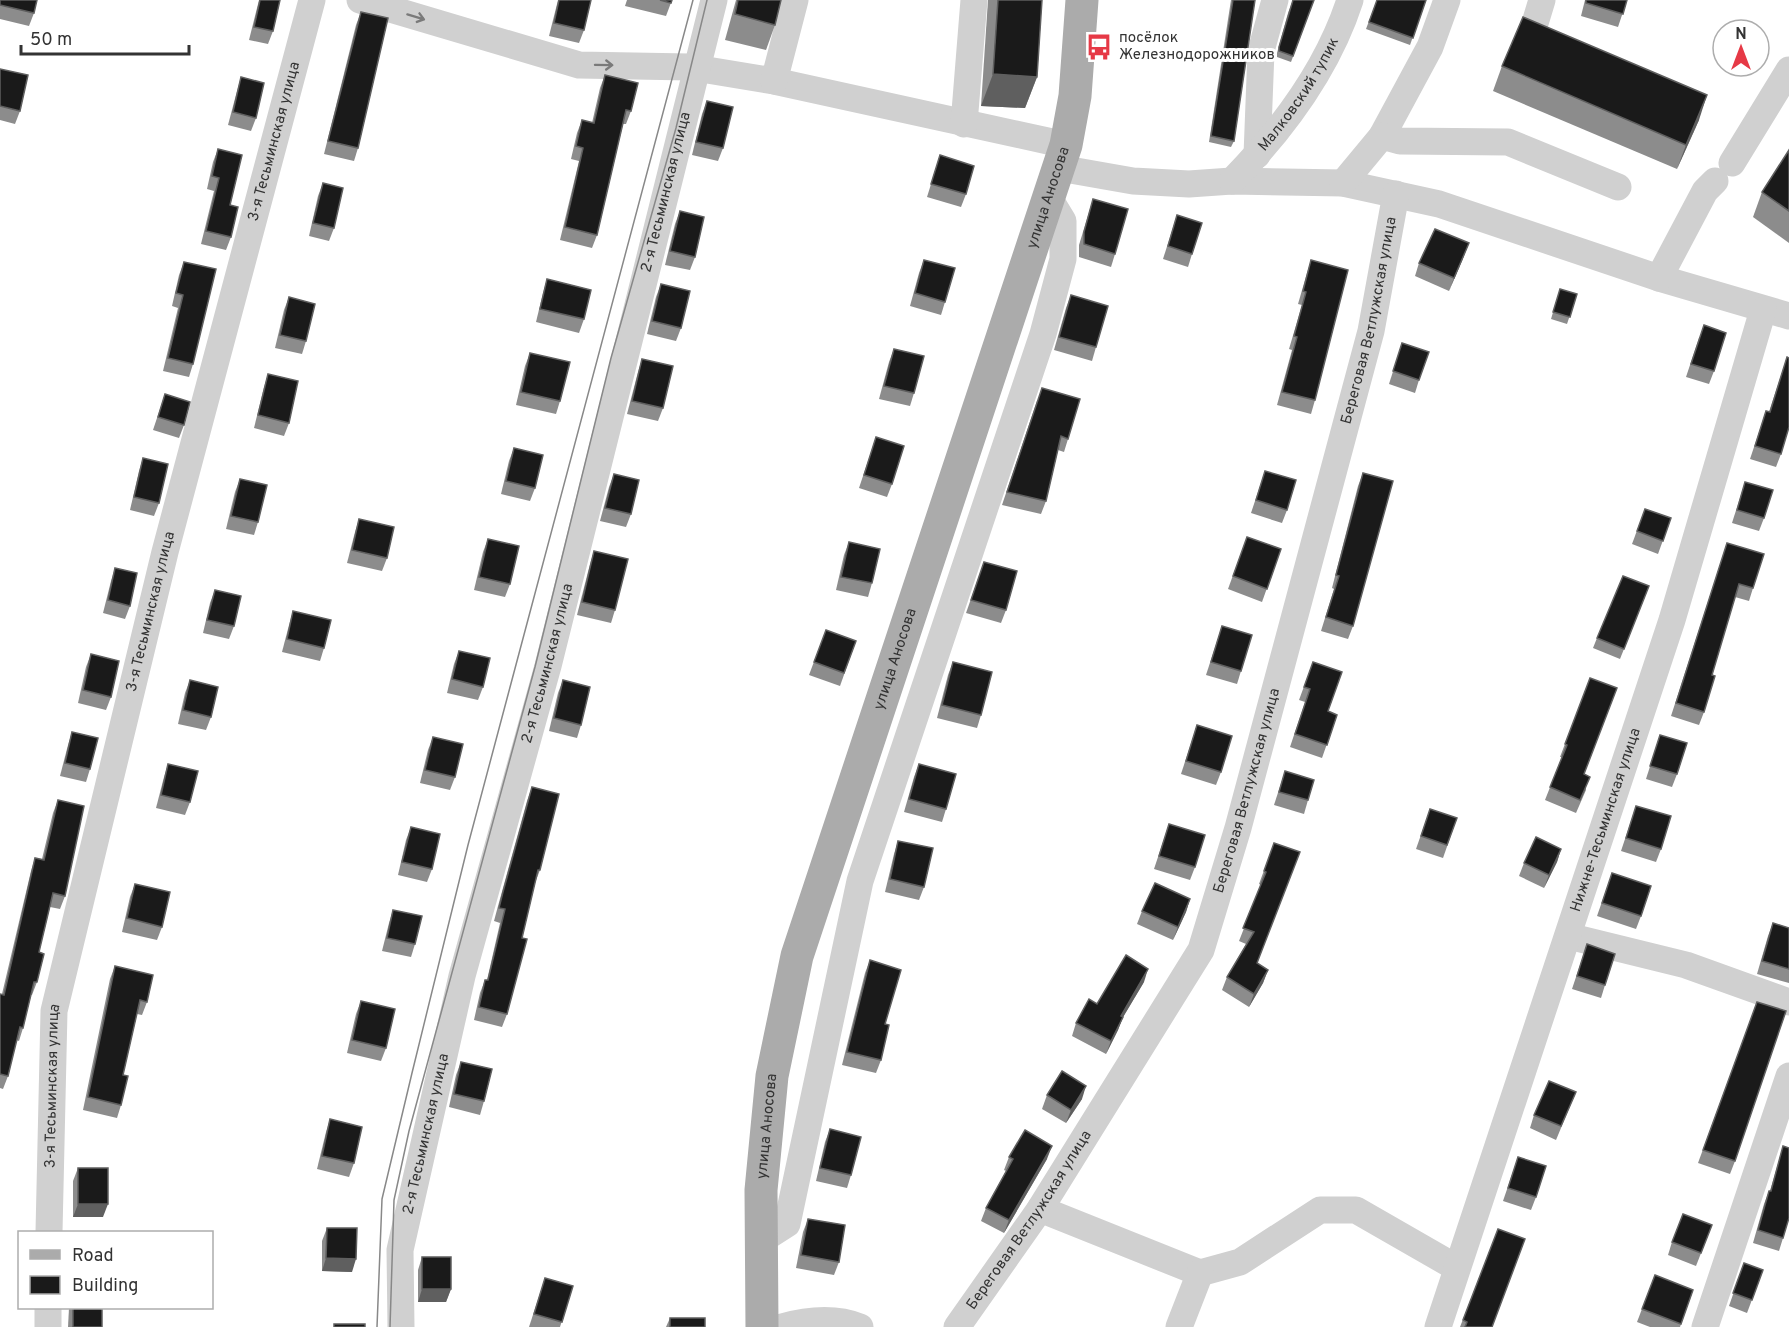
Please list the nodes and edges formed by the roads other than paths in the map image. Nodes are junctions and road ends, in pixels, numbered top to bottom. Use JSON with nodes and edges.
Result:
{"nodes":[{"id":1,"x":312,"y":0,"type":"edge"},
{"id":2,"x":360,"y":0,"type":"edge"},
{"id":3,"x":714,"y":0,"type":"edge"},
{"id":4,"x":795,"y":0,"type":"edge"},
{"id":5,"x":974,"y":0,"type":"edge"},
{"id":6,"x":1082,"y":0,"type":"edge"},
{"id":7,"x":1275,"y":0,"type":"edge"},
{"id":8,"x":1350,"y":0,"type":"edge"},
{"id":9,"x":1447,"y":0,"type":"edge"},
{"id":10,"x":1542,"y":0,"type":"edge"},
{"id":11,"x":1532,"y":33,"type":"edge"},
{"id":12,"x":685,"y":68,"type":"junction"},
{"id":13,"x":1789,"y":70,"type":"edge"},
{"id":14,"x":774,"y":81,"type":"junction"},
{"id":15,"x":964,"y":124,"type":"junction"},
{"id":16,"x":1382,"y":136,"type":"junction"},
{"id":17,"x":1257,"y":155,"type":"junction"},
{"id":18,"x":1058,"y":170,"type":"junction"},
{"id":19,"x":1232,"y":180,"type":"junction"},
{"id":20,"x":1343,"y":183,"type":"junction"},
{"id":21,"x":1618,"y":187,"type":"dead end"},
{"id":22,"x":1396,"y":194,"type":"junction"},
{"id":23,"x":1659,"y":278,"type":"junction"},
{"id":24,"x":1776,"y":313,"type":"edge"},
{"id":25,"x":1568,"y":936,"type":"junction"},
{"id":26,"x":1789,"y":1002,"type":"edge"},
{"id":27,"x":1789,"y":1076,"type":"edge"},
{"id":28,"x":1040,"y":1209,"type":"junction"},
{"id":29,"x":49,"y":1231,"type":"edge"},
{"id":30,"x":762,"y":1240,"type":"junction"},
{"id":31,"x":1457,"y":1268,"type":"junction"},
{"id":32,"x":1200,"y":1273,"type":"junction"},
{"id":33,"x":48,"y":1309,"type":"edge"},
{"id":34,"x":48,"y":1327,"type":"edge"},
{"id":35,"x":401,"y":1327,"type":"edge"},
{"id":36,"x":762,"y":1327,"type":"edge"},
{"id":37,"x":782,"y":1327,"type":"edge"},
{"id":38,"x":860,"y":1327,"type":"edge"},
{"id":39,"x":957,"y":1327,"type":"edge"},
{"id":40,"x":1179,"y":1327,"type":"edge"},
{"id":41,"x":1438,"y":1327,"type":"edge"},
{"id":42,"x":1705,"y":1327,"type":"edge"}],
"edges":[{"from":1,"to":29,"type":"street","name":"3-я Тесьминская улица"},
{"from":2,"to":12,"type":"street","one_way":true},
{"from":3,"to":12,"type":"street","name":"2-я Тесьминская улица"},
{"from":4,"to":14,"type":"street"},
{"from":5,"to":15,"type":"street"},
{"from":6,"to":18,"type":"main road","name":"улица Аносова"},
{"from":7,"to":17,"type":"street"},
{"from":8,"to":17,"type":"street","name":"Малковский тупик"},
{"from":9,"to":16,"type":"street"},
{"from":10,"to":11,"type":"street"},
{"from":12,"to":14,"type":"street"},
{"from":12,"to":35,"type":"street","name":"2-я Тесьминская улица"},
{"from":13,"to":23,"type":"street"},
{"from":14,"to":15,"type":"street"},
{"from":15,"to":18,"type":"street"},
{"from":16,"to":20,"type":"street"},
{"from":16,"to":21,"type":"street"},
{"from":17,"to":19,"type":"street","name":"Малковский тупик"},
{"from":18,"to":19,"type":"street"},
{"from":18,"to":30,"type":"main road","name":"улица Аносова"},
{"from":18,"to":30,"type":"street"},
{"from":19,"to":20,"type":"street"},
{"from":20,"to":22,"type":"street"},
{"from":22,"to":23,"type":"street"},
{"from":22,"to":28,"type":"street","name":"Береговая Ветлужская улица"},
{"from":23,"to":24,"type":"street"},
{"from":24,"to":25,"type":"street","name":"Нижне-Тесьминская улица"},
{"from":25,"to":26,"type":"street"},
{"from":25,"to":31,"type":"street","name":"Нижне-Тесьминская улица"},
{"from":27,"to":42,"type":"street"},
{"from":28,"to":32,"type":"street"},
{"from":28,"to":39,"type":"street","name":"Береговая Ветлужская улица"},
{"from":30,"to":36,"type":"main road","name":"улица Аносова"},
{"from":31,"to":32,"type":"street"},
{"from":31,"to":41,"type":"street","name":"Нижне-Тесьминская улица"},
{"from":32,"to":40,"type":"street"},
{"from":33,"to":34,"type":"street"},
{"from":37,"to":38,"type":"street"}]}
